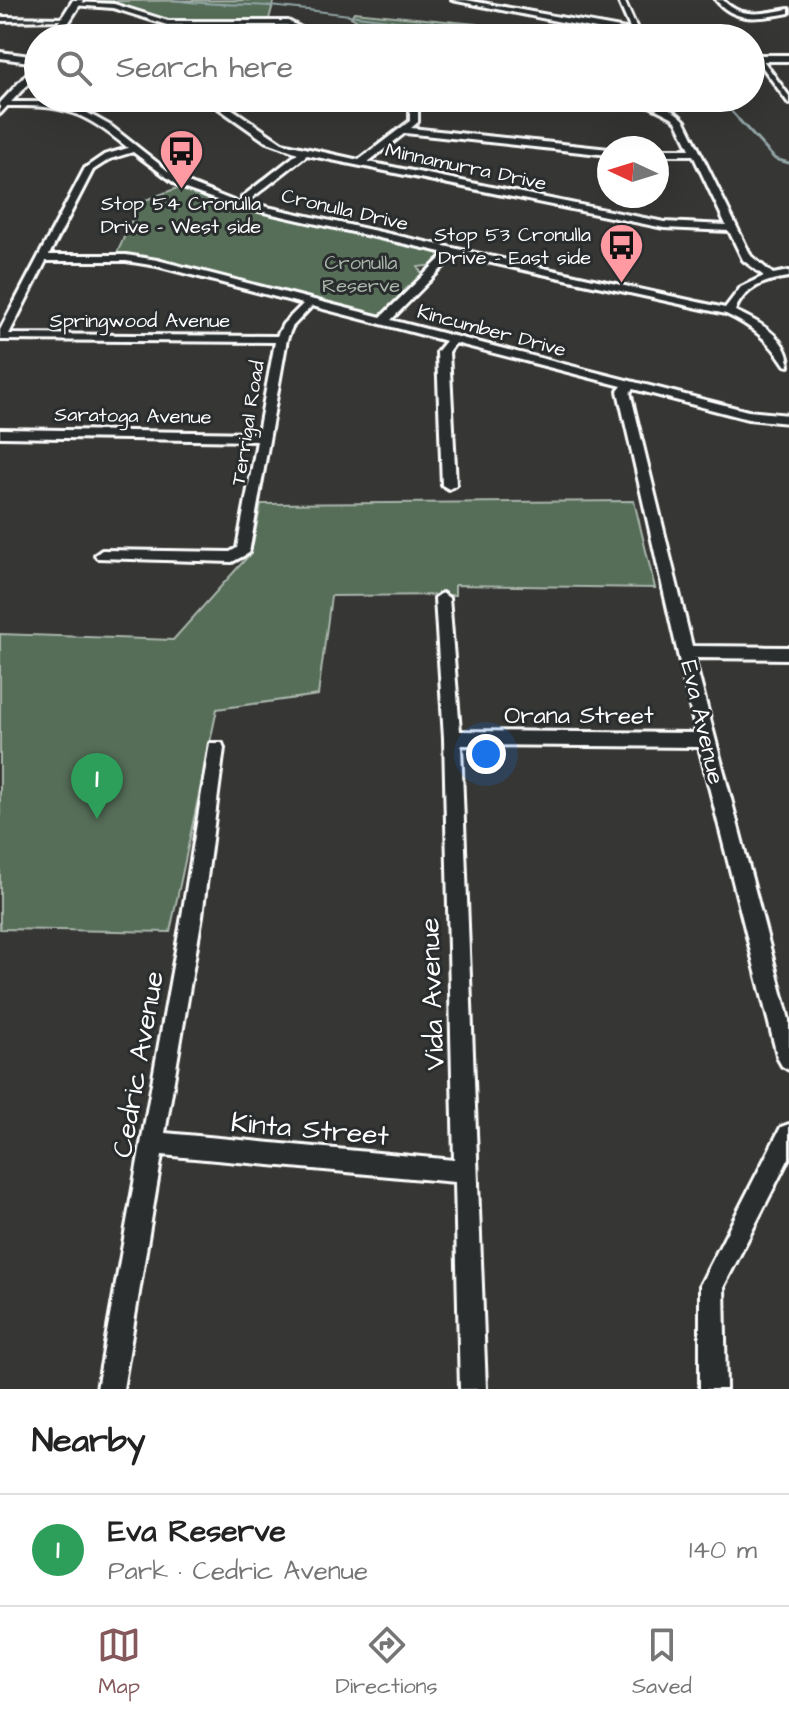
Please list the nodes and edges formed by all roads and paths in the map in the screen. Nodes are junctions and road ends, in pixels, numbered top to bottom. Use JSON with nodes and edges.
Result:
{"nodes":[{"id":1,"x":455,"y":0,"type":"edge"},
{"id":2,"x":527,"y":0,"type":"edge"},
{"id":3,"x":621,"y":0,"type":"edge"},
{"id":4,"x":719,"y":0,"type":"edge"},
{"id":5,"x":77,"y":2,"type":"edge"},
{"id":6,"x":789,"y":11,"type":"edge"},
{"id":7,"x":531,"y":17,"type":"junction"},
{"id":8,"x":2,"y":21,"type":"edge"},
{"id":9,"x":63,"y":22,"type":"junction"},
{"id":10,"x":61,"y":24,"type":"edge"},
{"id":11,"x":290,"y":24,"type":"edge"},
{"id":12,"x":570,"y":24,"type":"edge"},
{"id":13,"x":632,"y":24,"type":"edge"},
{"id":14,"x":24,"y":48,"type":"edge"},
{"id":15,"x":24,"y":49,"type":"edge"},
{"id":16,"x":0,"y":52,"type":"edge"},
{"id":17,"x":765,"y":56,"type":"edge"},
{"id":18,"x":789,"y":56,"type":"edge"},
{"id":19,"x":19,"y":58,"type":"junction"},
{"id":20,"x":24,"y":59,"type":"edge"},
{"id":21,"x":765,"y":69,"type":"edge"},
{"id":22,"x":24,"y":78,"type":"edge"},
{"id":23,"x":788,"y":100,"type":"edge"},
{"id":24,"x":1,"y":103,"type":"edge"},
{"id":25,"x":24,"y":103,"type":"edge"},
{"id":26,"x":78,"y":112,"type":"edge"},
{"id":27,"x":233,"y":112,"type":"edge"},
{"id":28,"x":414,"y":112,"type":"edge"},
{"id":29,"x":673,"y":112,"type":"edge"},
{"id":30,"x":403,"y":130,"type":"junction"},
{"id":31,"x":136,"y":149,"type":"junction"},
{"id":32,"x":597,"y":151,"type":"edge"},
{"id":33,"x":305,"y":152,"type":"junction"},
{"id":34,"x":669,"y":152,"type":"edge"},
{"id":35,"x":693,"y":152,"type":"junction"},
{"id":36,"x":361,"y":163,"type":"junction"},
{"id":37,"x":247,"y":202,"type":"junction"},
{"id":38,"x":731,"y":228,"type":"junction"},
{"id":39,"x":451,"y":254,"type":"junction"},
{"id":40,"x":43,"y":258,"type":"junction"},
{"id":41,"x":789,"y":274,"type":"edge"},
{"id":42,"x":770,"y":276,"type":"junction"},
{"id":43,"x":310,"y":302,"type":"junction"},
{"id":44,"x":729,"y":312,"type":"junction"},
{"id":45,"x":384,"y":321,"type":"junction"},
{"id":46,"x":1,"y":337,"type":"edge"},
{"id":47,"x":453,"y":338,"type":"junction"},
{"id":48,"x":281,"y":339,"type":"junction"},
{"id":49,"x":789,"y":363,"type":"edge"},
{"id":50,"x":630,"y":385,"type":"junction"},
{"id":51,"x":789,"y":419,"type":"edge"},
{"id":52,"x":0,"y":433,"type":"edge"},
{"id":53,"x":265,"y":437,"type":"junction"},
{"id":54,"x":449,"y":485,"type":"dead end"},
{"id":55,"x":102,"y":555,"type":"dead end"},
{"id":56,"x":442,"y":598,"type":"dead end"},
{"id":57,"x":686,"y":652,"type":"junction"},
{"id":58,"x":789,"y":653,"type":"edge"},
{"id":59,"x":452,"y":738,"type":"junction"},
{"id":60,"x":706,"y":740,"type":"junction"},
{"id":61,"x":216,"y":748,"type":"dead end"},
{"id":62,"x":789,"y":1059,"type":"edge"},
{"id":63,"x":789,"y":1135,"type":"edge"},
{"id":64,"x":151,"y":1143,"type":"junction"},
{"id":65,"x":464,"y":1172,"type":"junction"},
{"id":66,"x":110,"y":1389,"type":"edge"},
{"id":67,"x":473,"y":1389,"type":"edge"},
{"id":68,"x":713,"y":1389,"type":"edge"}],
"edges":[{"from":1,"to":7,"type":"street"},
{"from":2,"to":7,"type":"street"},
{"from":3,"to":13,"type":"street"},
{"from":4,"to":6,"type":"street"},
{"from":5,"to":9,"type":"main road"},
{"from":5,"to":11,"type":"street"},
{"from":7,"to":12,"type":"street"},
{"from":8,"to":9,"type":"street"},
{"from":9,"to":10,"type":"main road"},
{"from":14,"to":16,"type":"main road"},
{"from":15,"to":19,"type":"main road"},
{"from":16,"to":19,"type":"main road"},
{"from":17,"to":18,"type":"main road"},
{"from":19,"to":20,"type":"main road"},
{"from":19,"to":24,"type":"main road"},
{"from":21,"to":23,"type":"street"},
{"from":22,"to":24,"type":"main road"},
{"from":24,"to":25,"type":"street"},
{"from":26,"to":31,"type":"street"},
{"from":27,"to":33,"type":"street","name":"Minnamurra Drive"},
{"from":28,"to":30,"type":"street"},
{"from":29,"to":35,"type":"street"},
{"from":30,"to":32,"type":"street"},
{"from":30,"to":36,"type":"street"},
{"from":31,"to":37,"type":"street"},
{"from":31,"to":40,"type":"street"},
{"from":33,"to":36,"type":"street","name":"Minnamurra Drive"},
{"from":33,"to":37,"type":"street"},
{"from":34,"to":35,"type":"street"},
{"from":35,"to":38,"type":"street"},
{"from":36,"to":38,"type":"street","name":"Minnamurra Drive"},
{"from":37,"to":39,"type":"street","name":"Cronulla Drive"},
{"from":38,"to":42,"type":"street"},
{"from":39,"to":44,"type":"street","name":"Cronulla Drive"},
{"from":39,"to":45,"type":"street"},
{"from":40,"to":43,"type":"street","name":"Kincumber Drive"},
{"from":40,"to":46,"type":"street"},
{"from":41,"to":42,"type":"street"},
{"from":42,"to":44,"type":"street"},
{"from":43,"to":45,"type":"street","name":"Kincumber Drive"},
{"from":43,"to":48,"type":"street","name":"Terrigal Road"},
{"from":44,"to":49,"type":"street","name":"Cronulla Drive"},
{"from":45,"to":47,"type":"street","name":"Kincumber Drive"},
{"from":46,"to":48,"type":"street","name":"Springwood Avenue"},
{"from":47,"to":50,"type":"street","name":"Kincumber Drive"},
{"from":47,"to":54,"type":"street"},
{"from":48,"to":53,"type":"street","name":"Terrigal Road"},
{"from":50,"to":51,"type":"street","name":"Kincumber Drive"},
{"from":50,"to":57,"type":"street","name":"Eva Avenue"},
{"from":52,"to":53,"type":"street","name":"Saratoga Avenue"},
{"from":53,"to":55,"type":"street","name":"Terrigal Road"},
{"from":56,"to":59,"type":"street","name":"Vida Avenue"},
{"from":57,"to":58,"type":"street"},
{"from":57,"to":60,"type":"street","name":"Eva Avenue"},
{"from":59,"to":60,"type":"street","name":"Orana Street"},
{"from":59,"to":65,"type":"street","name":"Vida Avenue"},
{"from":60,"to":62,"type":"street","name":"Eva Avenue"},
{"from":61,"to":64,"type":"street","name":"Cedric Avenue"},
{"from":63,"to":68,"type":"street"},
{"from":64,"to":65,"type":"street","name":"Kinta Street"},
{"from":64,"to":66,"type":"street","name":"Cedric Avenue"},
{"from":65,"to":67,"type":"street","name":"Vida Avenue"}]}
